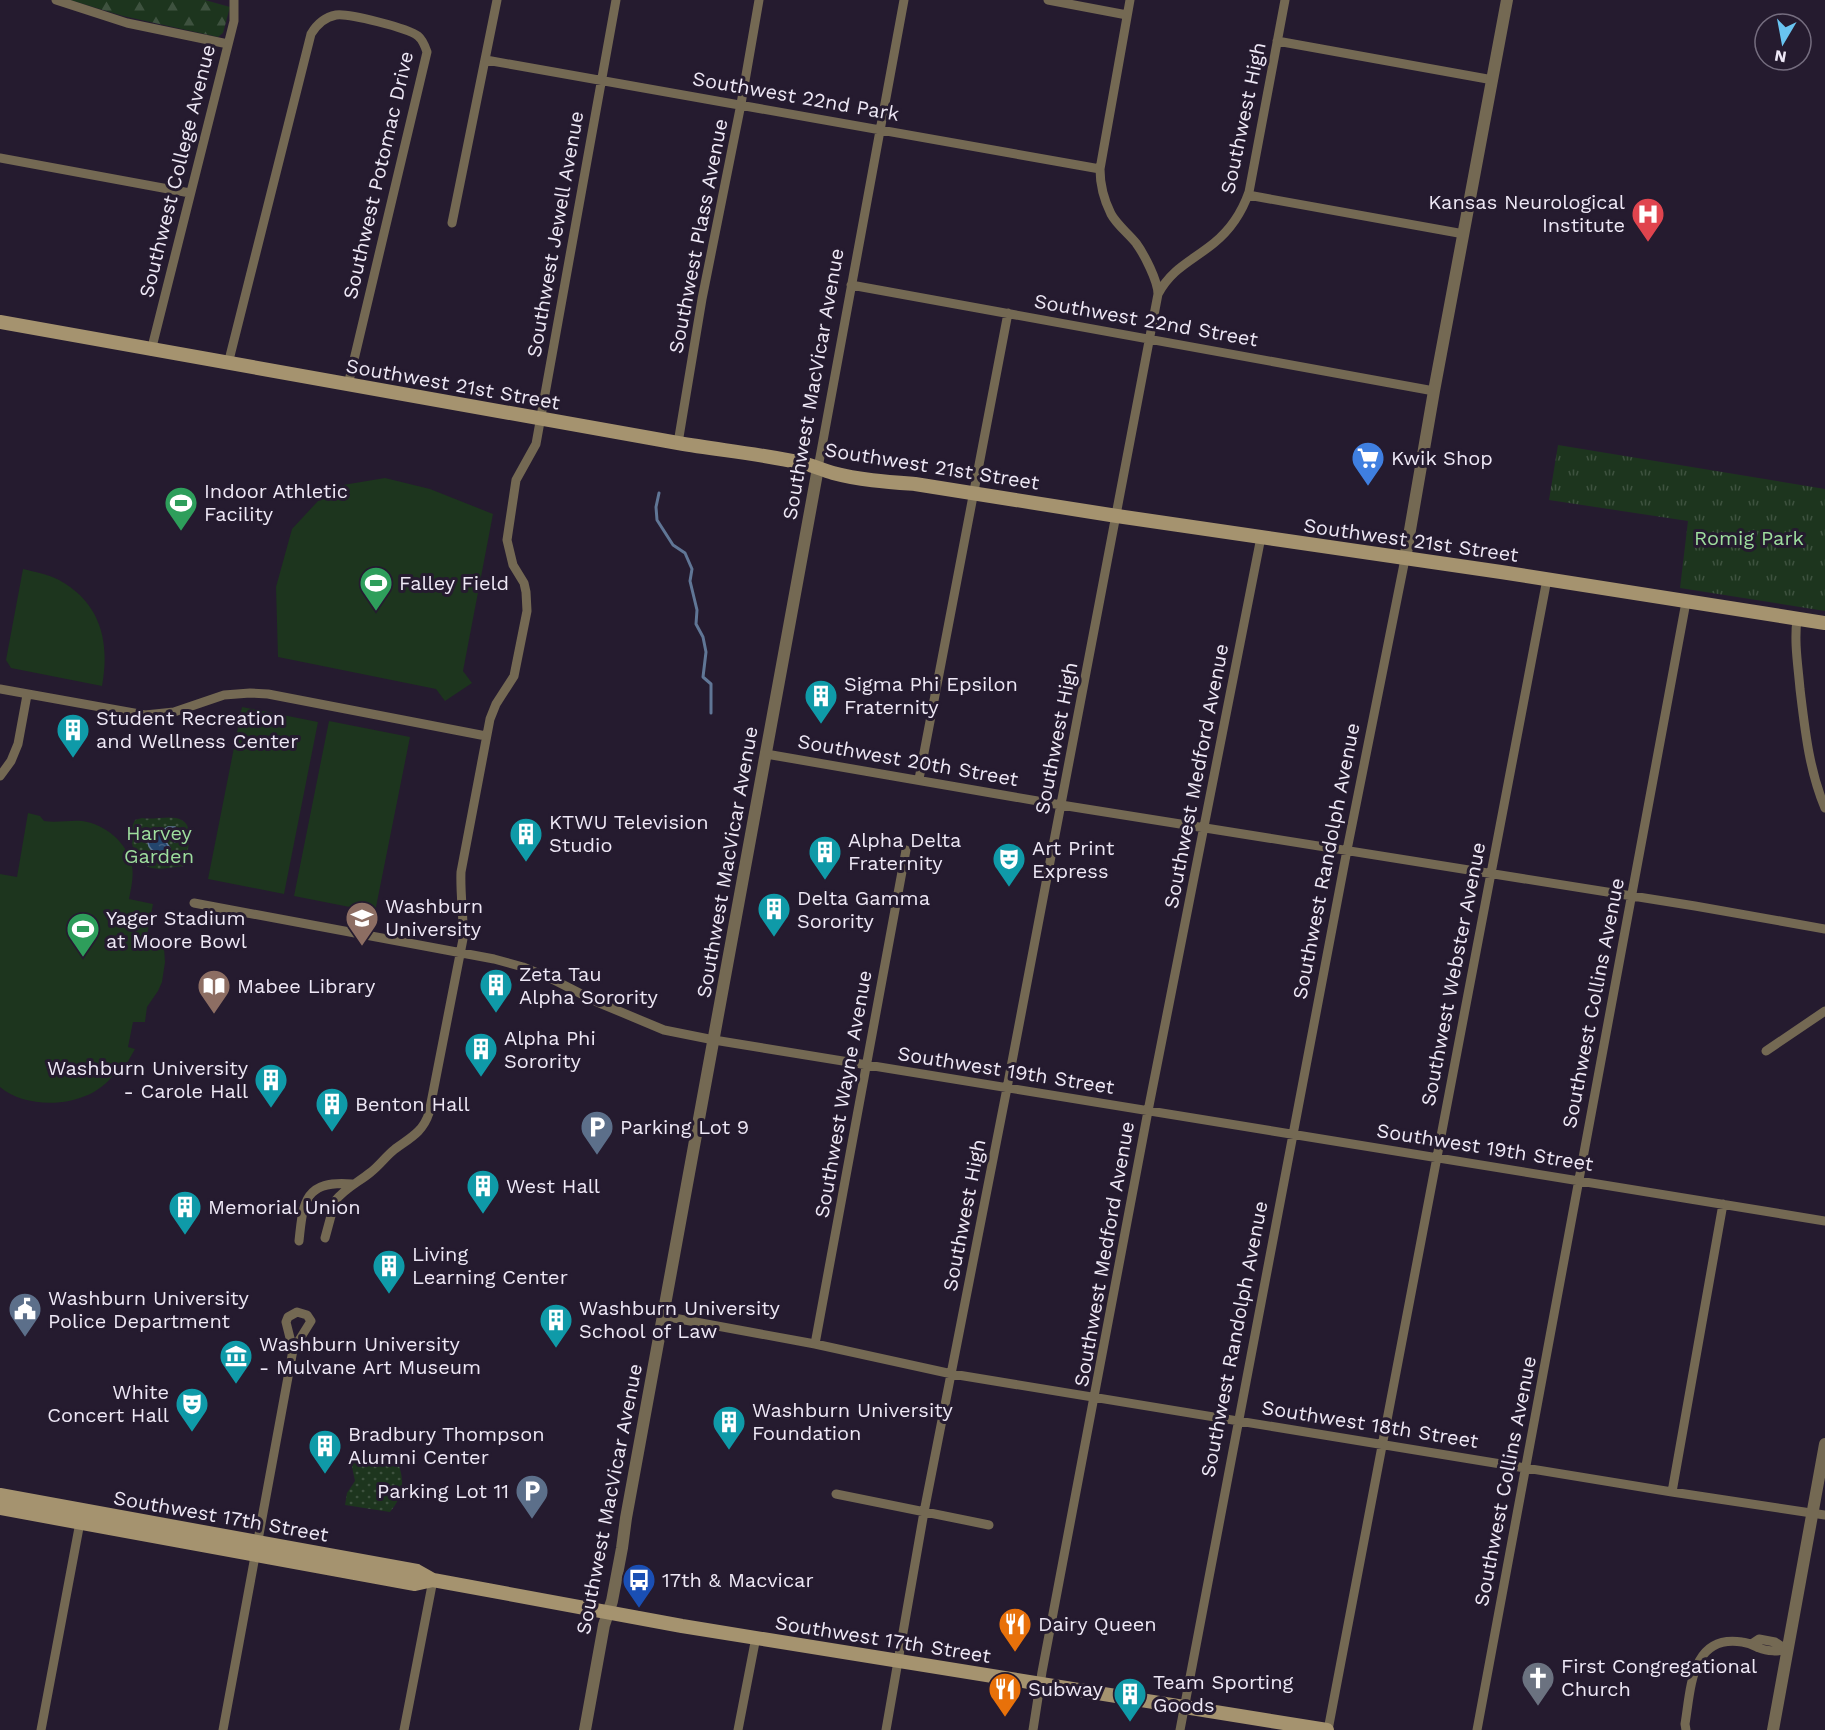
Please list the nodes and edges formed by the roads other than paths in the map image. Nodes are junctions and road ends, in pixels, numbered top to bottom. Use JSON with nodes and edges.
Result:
{"nodes":[{"id":1,"x":56,"y":0,"type":"edge"},
{"id":2,"x":234,"y":0,"type":"edge"},
{"id":3,"x":497,"y":0,"type":"edge"},
{"id":4,"x":616,"y":0,"type":"edge"},
{"id":5,"x":759,"y":0,"type":"edge"},
{"id":6,"x":904,"y":0,"type":"edge"},
{"id":7,"x":1048,"y":0,"type":"edge"},
{"id":8,"x":1130,"y":0,"type":"edge"},
{"id":9,"x":1285,"y":0,"type":"edge"},
{"id":10,"x":1507,"y":0,"type":"edge"},
{"id":11,"x":1127,"y":15,"type":"junction"},
{"id":12,"x":1277,"y":41,"type":"junction"},
{"id":13,"x":228,"y":44,"type":"junction"},
{"id":14,"x":486,"y":60,"type":"junction"},
{"id":15,"x":602,"y":80,"type":"junction"},
{"id":16,"x":1493,"y":80,"type":"junction"},
{"id":17,"x":741,"y":104,"type":"junction"},
{"id":18,"x":880,"y":129,"type":"junction"},
{"id":19,"x":0,"y":158,"type":"edge"},
{"id":20,"x":1100,"y":169,"type":"junction"},
{"id":21,"x":190,"y":193,"type":"junction"},
{"id":22,"x":1248,"y":195,"type":"junction"},
{"id":23,"x":452,"y":223,"type":"dead end"},
{"id":24,"x":1464,"y":234,"type":"junction"},
{"id":25,"x":851,"y":285,"type":"junction"},
{"id":26,"x":1158,"y":294,"type":"junction"},
{"id":27,"x":1008,"y":313,"type":"junction"},
{"id":28,"x":0,"y":322,"type":"edge"},
{"id":29,"x":1150,"y":338,"type":"junction"},
{"id":30,"x":151,"y":351,"type":"junction"},
{"id":31,"x":228,"y":364,"type":"junction"},
{"id":32,"x":348,"y":385,"type":"junction"},
{"id":33,"x":1434,"y":391,"type":"junction"},
{"id":34,"x":539,"y":419,"type":"junction"},
{"id":35,"x":678,"y":443,"type":"junction"},
{"id":36,"x":818,"y":468,"type":"junction"},
{"id":37,"x":974,"y":493,"type":"junction"},
{"id":38,"x":1117,"y":516,"type":"junction"},
{"id":39,"x":1261,"y":537,"type":"junction"},
{"id":40,"x":1405,"y":559,"type":"junction"},
{"id":41,"x":1547,"y":579,"type":"junction"},
{"id":42,"x":1686,"y":602,"type":"junction"},
{"id":43,"x":1797,"y":619,"type":"junction"},
{"id":44,"x":1825,"y":623,"type":"edge"},
{"id":45,"x":0,"y":689,"type":"edge"},
{"id":46,"x":27,"y":695,"type":"junction"},
{"id":47,"x":486,"y":736,"type":"junction"},
{"id":48,"x":766,"y":754,"type":"junction"},
{"id":49,"x":0,"y":776,"type":"edge"},
{"id":50,"x":919,"y":779,"type":"junction"},
{"id":51,"x":1061,"y":805,"type":"junction"},
{"id":52,"x":1825,"y":808,"type":"edge"},
{"id":53,"x":1204,"y":827,"type":"junction"},
{"id":54,"x":906,"y":850,"type":"dead end"},
{"id":55,"x":1347,"y":850,"type":"junction"},
{"id":56,"x":1490,"y":873,"type":"junction"},
{"id":57,"x":1632,"y":896,"type":"junction"},
{"id":58,"x":194,"y":903,"type":"dead end"},
{"id":59,"x":1825,"y":929,"type":"edge"},
{"id":60,"x":461,"y":953,"type":"junction"},
{"id":61,"x":1825,"y":1011,"type":"edge"},
{"id":62,"x":714,"y":1040,"type":"junction"},
{"id":63,"x":1766,"y":1050,"type":"dead end"},
{"id":64,"x":867,"y":1065,"type":"junction"},
{"id":65,"x":1007,"y":1088,"type":"junction"},
{"id":66,"x":1148,"y":1111,"type":"junction"},
{"id":67,"x":1293,"y":1134,"type":"junction"},
{"id":68,"x":1436,"y":1158,"type":"junction"},
{"id":69,"x":1579,"y":1181,"type":"junction"},
{"id":70,"x":352,"y":1185,"type":"junction"},
{"id":71,"x":1724,"y":1204,"type":"junction"},
{"id":72,"x":1825,"y":1221,"type":"edge"},
{"id":73,"x":326,"y":1238,"type":"dead end"},
{"id":74,"x":299,"y":1241,"type":"dead end"},
{"id":75,"x":663,"y":1316,"type":"junction"},
{"id":76,"x":815,"y":1344,"type":"junction"},
{"id":77,"x":293,"y":1350,"type":"dead end"},
{"id":78,"x":952,"y":1374,"type":"junction"},
{"id":79,"x":1096,"y":1397,"type":"junction"},
{"id":80,"x":1239,"y":1421,"type":"junction"},
{"id":81,"x":1383,"y":1444,"type":"junction"},
{"id":82,"x":1825,"y":1444,"type":"edge"},
{"id":83,"x":1527,"y":1468,"type":"junction"},
{"id":84,"x":1672,"y":1492,"type":"junction"},
{"id":85,"x":836,"y":1494,"type":"dead end"},
{"id":86,"x":0,"y":1495,"type":"edge"},
{"id":87,"x":0,"y":1508,"type":"edge"},
{"id":88,"x":924,"y":1512,"type":"junction"},
{"id":89,"x":1819,"y":1514,"type":"edge"},
{"id":90,"x":81,"y":1516,"type":"junction"},
{"id":91,"x":989,"y":1525,"type":"dead end"},
{"id":92,"x":256,"y":1549,"type":"junction"},
{"id":93,"x":433,"y":1580,"type":"junction"},
{"id":94,"x":609,"y":1613,"type":"junction"},
{"id":95,"x":756,"y":1637,"type":"junction"},
{"id":96,"x":1786,"y":1650,"type":"junction"},
{"id":97,"x":899,"y":1661,"type":"junction"},
{"id":98,"x":1041,"y":1685,"type":"junction"},
{"id":99,"x":1185,"y":1707,"type":"junction"},
{"id":100,"x":41,"y":1730,"type":"edge"},
{"id":101,"x":223,"y":1730,"type":"edge"},
{"id":102,"x":404,"y":1730,"type":"edge"},
{"id":103,"x":585,"y":1730,"type":"edge"},
{"id":104,"x":738,"y":1730,"type":"edge"},
{"id":105,"x":886,"y":1730,"type":"edge"},
{"id":106,"x":1034,"y":1730,"type":"edge"},
{"id":107,"x":1180,"y":1730,"type":"edge"},
{"id":108,"x":1328,"y":1730,"type":"edge"},
{"id":109,"x":1477,"y":1730,"type":"edge"},
{"id":110,"x":1686,"y":1730,"type":"edge"},
{"id":111,"x":1773,"y":1730,"type":"edge"}],
"edges":[{"from":1,"to":13,"type":"street"},
{"from":2,"to":13,"type":"street","name":"Southwest College Avenue"},
{"from":3,"to":14,"type":"street"},
{"from":4,"to":15,"type":"street","name":"Southwest Jewell Avenue"},
{"from":5,"to":17,"type":"street","name":"Southwest Plass Avenue"},
{"from":6,"to":18,"type":"street","name":"Southwest MacVicar Avenue"},
{"from":7,"to":11,"type":"street"},
{"from":8,"to":11,"type":"street"},
{"from":9,"to":12,"type":"street","name":"Southwest High"},
{"from":10,"to":16,"type":"street","name":"Southwest Randolph Avenue"},
{"from":11,"to":20,"type":"street"},
{"from":12,"to":16,"type":"street"},
{"from":12,"to":22,"type":"street","name":"Southwest High"},
{"from":13,"to":21,"type":"street","name":"Southwest College Avenue"},
{"from":14,"to":15,"type":"street","name":"Southwest 22nd Park"},
{"from":14,"to":23,"type":"street"},
{"from":15,"to":17,"type":"street","name":"Southwest 22nd Park"},
{"from":15,"to":34,"type":"street","name":"Southwest Jewell Avenue"},
{"from":16,"to":24,"type":"street","name":"Southwest Randolph Avenue"},
{"from":17,"to":18,"type":"street","name":"Southwest 22nd Park"},
{"from":17,"to":35,"type":"street","name":"Southwest Plass Avenue"},
{"from":18,"to":20,"type":"street","name":"Southwest 22nd Park"},
{"from":18,"to":25,"type":"street","name":"Southwest MacVicar Avenue"},
{"from":19,"to":21,"type":"street"},
{"from":20,"to":26,"type":"street"},
{"from":21,"to":30,"type":"street","name":"Southwest College Avenue"},
{"from":22,"to":24,"type":"street"},
{"from":22,"to":26,"type":"street","name":"Southwest High"},
{"from":24,"to":33,"type":"street","name":"Southwest Randolph Avenue"},
{"from":25,"to":27,"type":"street","name":"Southwest 22nd Street"},
{"from":25,"to":36,"type":"street","name":"Southwest MacVicar Avenue"},
{"from":26,"to":29,"type":"street","name":"Southwest High"},
{"from":27,"to":29,"type":"street","name":"Southwest 22nd Street"},
{"from":27,"to":37,"type":"street"},
{"from":28,"to":30,"type":"main road","name":"Southwest 21st Street"},
{"from":29,"to":33,"type":"street","name":"Southwest 22nd Street"},
{"from":29,"to":38,"type":"street","name":"Southwest High"},
{"from":30,"to":31,"type":"main road","name":"Southwest 21st Street"},
{"from":31,"to":32,"type":"main road","name":"Southwest 21st Street"},
{"from":31,"to":32,"type":"street","name":"Southwest Potomac Drive"},
{"from":32,"to":34,"type":"main road","name":"Southwest 21st Street"},
{"from":33,"to":40,"type":"street","name":"Southwest Randolph Avenue"},
{"from":34,"to":35,"type":"main road","name":"Southwest 21st Street"},
{"from":34,"to":47,"type":"street","name":"Southwest Jewell Avenue"},
{"from":35,"to":36,"type":"main road","name":"Southwest 21st Street"},
{"from":36,"to":37,"type":"main road","name":"Southwest 21st Street"},
{"from":36,"to":48,"type":"street","name":"Southwest MacVicar Avenue"},
{"from":37,"to":38,"type":"main road","name":"Southwest 21st Street"},
{"from":37,"to":50,"type":"street"},
{"from":38,"to":39,"type":"main road","name":"Southwest 21st Street"},
{"from":38,"to":51,"type":"street","name":"Southwest High"},
{"from":39,"to":40,"type":"main road","name":"Southwest 21st Street"},
{"from":39,"to":53,"type":"street","name":"Southwest Medford Avenue"},
{"from":40,"to":41,"type":"main road","name":"Southwest 21st Street"},
{"from":40,"to":55,"type":"street","name":"Southwest Randolph Avenue"},
{"from":41,"to":42,"type":"main road","name":"Southwest 21st Street"},
{"from":41,"to":56,"type":"street","name":"Southwest Webster Avenue"},
{"from":42,"to":43,"type":"main road","name":"Southwest 21st Street"},
{"from":42,"to":57,"type":"street","name":"Southwest Collins Avenue"},
{"from":43,"to":44,"type":"main road","name":"Southwest 21st Street"},
{"from":43,"to":52,"type":"street"},
{"from":45,"to":46,"type":"street"},
{"from":46,"to":47,"type":"street"},
{"from":46,"to":49,"type":"street"},
{"from":47,"to":60,"type":"street","name":"Southwest Jewell Avenue"},
{"from":48,"to":50,"type":"street","name":"Southwest 20th Street"},
{"from":48,"to":62,"type":"street","name":"Southwest MacVicar Avenue"},
{"from":50,"to":51,"type":"street","name":"Southwest 20th Street"},
{"from":51,"to":53,"type":"street","name":"Southwest 20th Street"},
{"from":51,"to":65,"type":"street","name":"Southwest High"},
{"from":53,"to":55,"type":"street","name":"Southwest 20th Street"},
{"from":53,"to":66,"type":"street","name":"Southwest Medford Avenue"},
{"from":54,"to":64,"type":"street","name":"Southwest Wayne Avenue"},
{"from":55,"to":56,"type":"street","name":"Southwest 20th Street"},
{"from":55,"to":67,"type":"street","name":"Southwest Randolph Avenue"},
{"from":56,"to":57,"type":"street","name":"Southwest 20th Street"},
{"from":56,"to":68,"type":"street","name":"Southwest Webster Avenue"},
{"from":57,"to":59,"type":"street","name":"Southwest 20th Street"},
{"from":57,"to":69,"type":"street","name":"Southwest Collins Avenue"},
{"from":58,"to":60,"type":"street","name":"Southwest 19th Street"},
{"from":60,"to":62,"type":"street","name":"Southwest 19th Street"},
{"from":60,"to":70,"type":"street","name":"Southwest Jewell Avenue"},
{"from":61,"to":63,"type":"street"},
{"from":62,"to":64,"type":"street","name":"Southwest 19th Street"},
{"from":62,"to":75,"type":"street","name":"Southwest MacVicar Avenue"},
{"from":64,"to":65,"type":"street","name":"Southwest 19th Street"},
{"from":64,"to":76,"type":"street","name":"Southwest Wayne Avenue"},
{"from":65,"to":66,"type":"street","name":"Southwest 19th Street"},
{"from":65,"to":78,"type":"street","name":"Southwest High"},
{"from":66,"to":67,"type":"street","name":"Southwest 19th Street"},
{"from":66,"to":79,"type":"street","name":"Southwest Medford Avenue"},
{"from":67,"to":68,"type":"street","name":"Southwest 19th Street"},
{"from":67,"to":80,"type":"street","name":"Southwest Randolph Avenue"},
{"from":68,"to":69,"type":"street","name":"Southwest 19th Street"},
{"from":68,"to":81,"type":"street","name":"Southwest Webster Avenue"},
{"from":69,"to":71,"type":"street","name":"Southwest 19th Street"},
{"from":69,"to":83,"type":"street","name":"Southwest Collins Avenue"},
{"from":70,"to":73,"type":"street","name":"Southwest Jewell Avenue"},
{"from":70,"to":74,"type":"street"},
{"from":71,"to":72,"type":"street","name":"Southwest 19th Street"},
{"from":71,"to":84,"type":"street"},
{"from":75,"to":76,"type":"street","name":"Southwest 18th Street"},
{"from":75,"to":94,"type":"street","name":"Southwest MacVicar Avenue"},
{"from":76,"to":78,"type":"street","name":"Southwest 18th Street"},
{"from":77,"to":92,"type":"street"},
{"from":78,"to":79,"type":"street","name":"Southwest 18th Street"},
{"from":78,"to":88,"type":"street","name":"Southwest High"},
{"from":79,"to":80,"type":"street","name":"Southwest 18th Street"},
{"from":79,"to":98,"type":"street","name":"Southwest Medford Avenue"},
{"from":80,"to":81,"type":"street","name":"Southwest 18th Street"},
{"from":80,"to":99,"type":"street","name":"Southwest Randolph Avenue"},
{"from":81,"to":83,"type":"street","name":"Southwest 18th Street"},
{"from":81,"to":108,"type":"street","name":"Southwest Webster Avenue"},
{"from":82,"to":89,"type":"street"},
{"from":83,"to":84,"type":"street","name":"Southwest 18th Street"},
{"from":83,"to":109,"type":"street","name":"Southwest Collins Avenue"},
{"from":84,"to":89,"type":"street","name":"Southwest 18th Street"},
{"from":85,"to":88,"type":"street"},
{"from":86,"to":90,"type":"main road","name":"Southwest 17th Street"},
{"from":87,"to":90,"type":"main road","name":"Southwest 17th Street"},
{"from":88,"to":91,"type":"street"},
{"from":88,"to":97,"type":"street","name":"Southwest High"},
{"from":89,"to":96,"type":"street"},
{"from":90,"to":92,"type":"main road","name":"Southwest 17th Street"},
{"from":90,"to":100,"type":"street"},
{"from":92,"to":93,"type":"main road","name":"Southwest 17th Street"},
{"from":92,"to":101,"type":"street"},
{"from":93,"to":94,"type":"main road","name":"Southwest 17th Street"},
{"from":93,"to":102,"type":"street"},
{"from":94,"to":95,"type":"main road","name":"Southwest 17th Street"},
{"from":94,"to":103,"type":"street","name":"Southwest MacVicar Avenue"},
{"from":95,"to":97,"type":"main road","name":"Southwest 17th Street"},
{"from":95,"to":104,"type":"street"},
{"from":96,"to":110,"type":"street"},
{"from":96,"to":111,"type":"street"},
{"from":97,"to":98,"type":"main road","name":"Southwest 17th Street"},
{"from":97,"to":105,"type":"street","name":"Southwest High"},
{"from":98,"to":99,"type":"main road","name":"Southwest 17th Street"},
{"from":98,"to":106,"type":"street","name":"Southwest Medford Avenue"},
{"from":99,"to":107,"type":"street","name":"Southwest Randolph Avenue"},
{"from":99,"to":108,"type":"main road","name":"Southwest 17th Street"}]}
